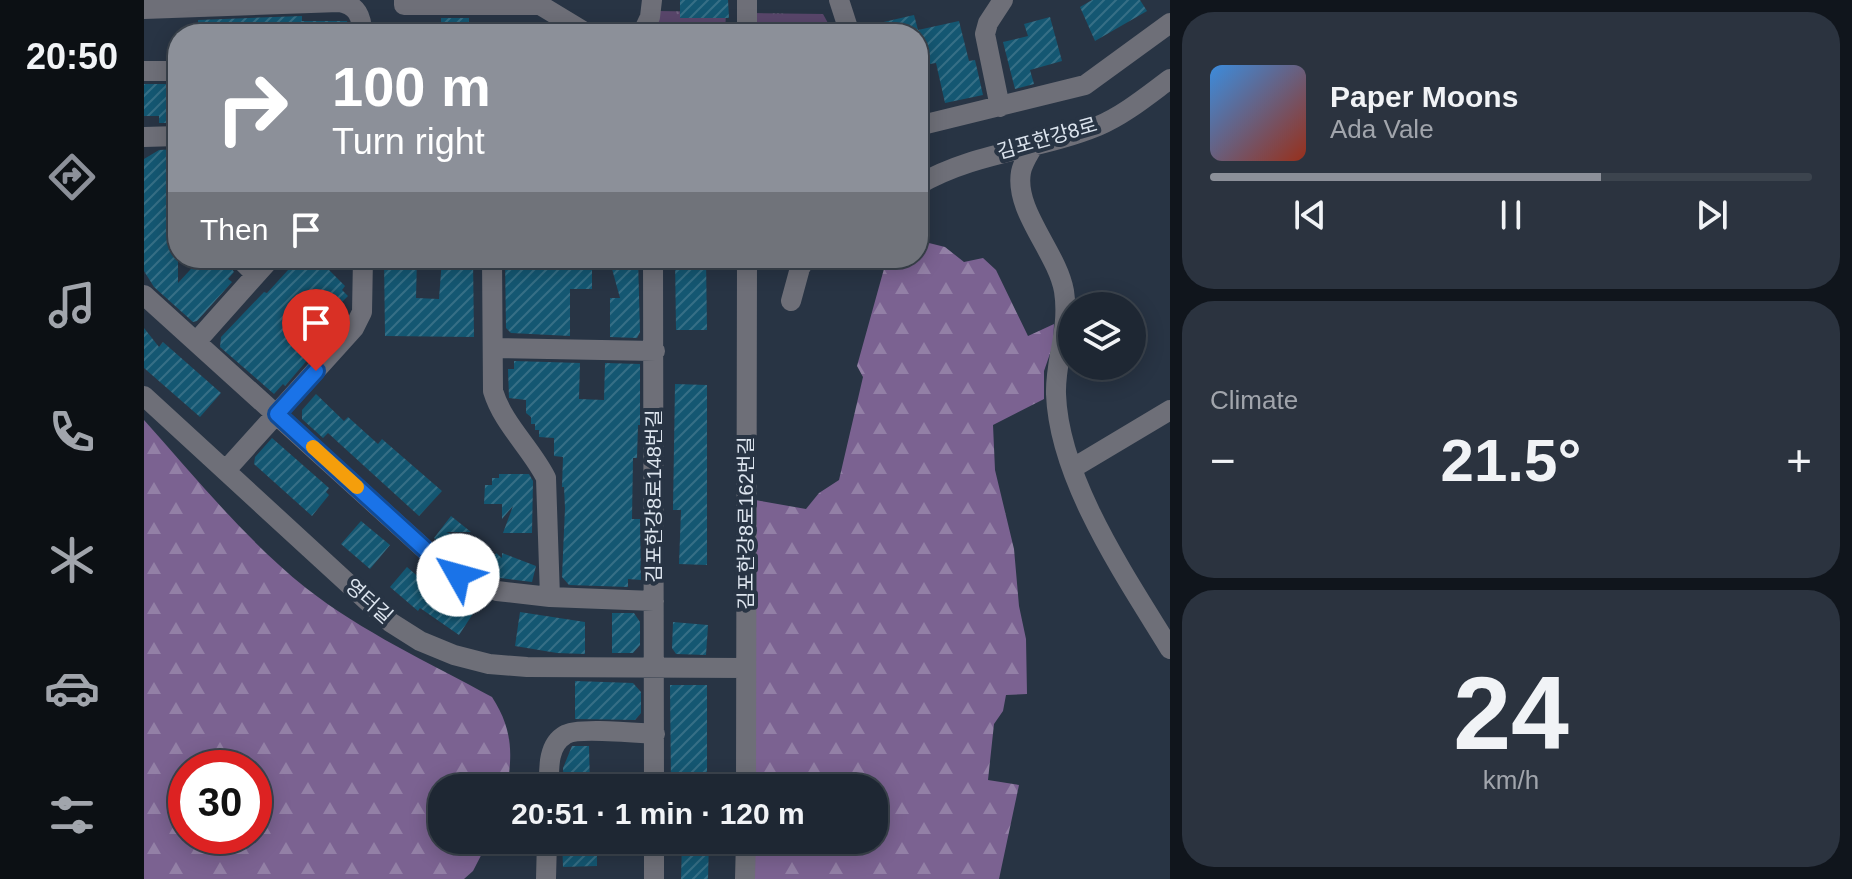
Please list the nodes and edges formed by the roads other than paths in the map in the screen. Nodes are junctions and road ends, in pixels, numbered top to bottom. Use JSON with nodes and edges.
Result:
{"nodes":[{"id":1,"x":404,"y":0,"type":"edge"},
{"id":2,"x":652,"y":0,"type":"edge"},
{"id":3,"x":747,"y":0,"type":"edge"},
{"id":4,"x":839,"y":0,"type":"edge"},
{"id":5,"x":1003,"y":0,"type":"edge"},
{"id":6,"x":144,"y":9,"type":"edge"},
{"id":7,"x":1170,"y":23,"type":"edge"},
{"id":8,"x":361,"y":24,"type":"edge"},
{"id":9,"x":571,"y":24,"type":"edge"},
{"id":10,"x":647,"y":24,"type":"edge"},
{"id":11,"x":747,"y":24,"type":"edge"},
{"id":12,"x":847,"y":24,"type":"edge"},
{"id":13,"x":144,"y":71,"type":"edge"},
{"id":14,"x":168,"y":71,"type":"edge"},
{"id":15,"x":1170,"y":79,"type":"edge"},
{"id":16,"x":1000,"y":107,"type":"junction"},
{"id":17,"x":928,"y":124,"type":"edge"},
{"id":18,"x":168,"y":136,"type":"edge"},
{"id":19,"x":144,"y":137,"type":"edge"},
{"id":20,"x":1034,"y":145,"type":"junction"},
{"id":21,"x":928,"y":180,"type":"edge"},
{"id":22,"x":249,"y":268,"type":"edge"},
{"id":23,"x":262,"y":268,"type":"edge"},
{"id":24,"x":363,"y":268,"type":"edge"},
{"id":25,"x":492,"y":268,"type":"edge"},
{"id":26,"x":653,"y":268,"type":"edge"},
{"id":27,"x":747,"y":268,"type":"edge"},
{"id":28,"x":800,"y":268,"type":"edge"},
{"id":29,"x":256,"y":275,"type":"junction"},
{"id":30,"x":144,"y":295,"type":"edge"},
{"id":31,"x":791,"y":301,"type":"dead end"},
{"id":32,"x":196,"y":342,"type":"junction"},
{"id":33,"x":493,"y":348,"type":"junction"},
{"id":34,"x":655,"y":351,"type":"junction"},
{"id":35,"x":144,"y":396,"type":"edge"},
{"id":36,"x":1170,"y":410,"type":"edge"},
{"id":37,"x":277,"y":414,"type":"junction"},
{"id":38,"x":1073,"y":468,"type":"junction"},
{"id":39,"x":226,"y":470,"type":"junction"},
{"id":40,"x":550,"y":597,"type":"junction"},
{"id":41,"x":654,"y":601,"type":"junction"},
{"id":42,"x":1170,"y":649,"type":"edge"},
{"id":43,"x":655,"y":666,"type":"junction"},
{"id":44,"x":746,"y":668,"type":"junction"},
{"id":45,"x":655,"y":734,"type":"junction"},
{"id":46,"x":549,"y":774,"type":"edge"},
{"id":47,"x":654,"y":774,"type":"edge"},
{"id":48,"x":746,"y":774,"type":"edge"},
{"id":49,"x":547,"y":854,"type":"edge"},
{"id":50,"x":654,"y":854,"type":"edge"},
{"id":51,"x":746,"y":854,"type":"edge"},
{"id":52,"x":546,"y":879,"type":"edge"},
{"id":53,"x":654,"y":879,"type":"edge"},
{"id":54,"x":745,"y":879,"type":"edge"}],
"edges":[{"from":1,"to":9,"type":"street"},
{"from":2,"to":10,"type":"street"},
{"from":3,"to":11,"type":"street"},
{"from":4,"to":12,"type":"street"},
{"from":5,"to":16,"type":"street"},
{"from":6,"to":8,"type":"street"},
{"from":7,"to":16,"type":"street"},
{"from":13,"to":14,"type":"street"},
{"from":15,"to":20,"type":"street","name":"김포한강8로"},
{"from":16,"to":17,"type":"street"},
{"from":18,"to":19,"type":"street"},
{"from":20,"to":21,"type":"street","name":"김포한강8로"},
{"from":20,"to":38,"type":"street"},
{"from":22,"to":29,"type":"street"},
{"from":23,"to":29,"type":"street"},
{"from":24,"to":37,"type":"street"},
{"from":25,"to":33,"type":"street"},
{"from":26,"to":34,"type":"street","name":"김포한강8로148번길"},
{"from":27,"to":44,"type":"street","name":"김포한강8로162번길"},
{"from":28,"to":31,"type":"street"},
{"from":29,"to":32,"type":"street"},
{"from":30,"to":32,"type":"street"},
{"from":32,"to":37,"type":"street"},
{"from":33,"to":34,"type":"street"},
{"from":33,"to":40,"type":"street"},
{"from":34,"to":41,"type":"street","name":"김포한강8로148번길"},
{"from":35,"to":39,"type":"street","name":"영터길"},
{"from":36,"to":38,"type":"street"},
{"from":37,"to":39,"type":"street"},
{"from":37,"to":40,"type":"street"},
{"from":38,"to":42,"type":"street"},
{"from":39,"to":43,"type":"street","name":"영터길"},
{"from":40,"to":41,"type":"street"},
{"from":41,"to":43,"type":"street","name":"김포한강8로148번길"},
{"from":43,"to":44,"type":"street","name":"영터길"},
{"from":43,"to":45,"type":"street","name":"김포한강8로148번길"},
{"from":44,"to":48,"type":"street","name":"김포한강8로162번길"},
{"from":45,"to":46,"type":"street"},
{"from":45,"to":47,"type":"street","name":"김포한강8로148번길"},
{"from":49,"to":52,"type":"street"},
{"from":50,"to":53,"type":"street"},
{"from":51,"to":54,"type":"street"}]}
